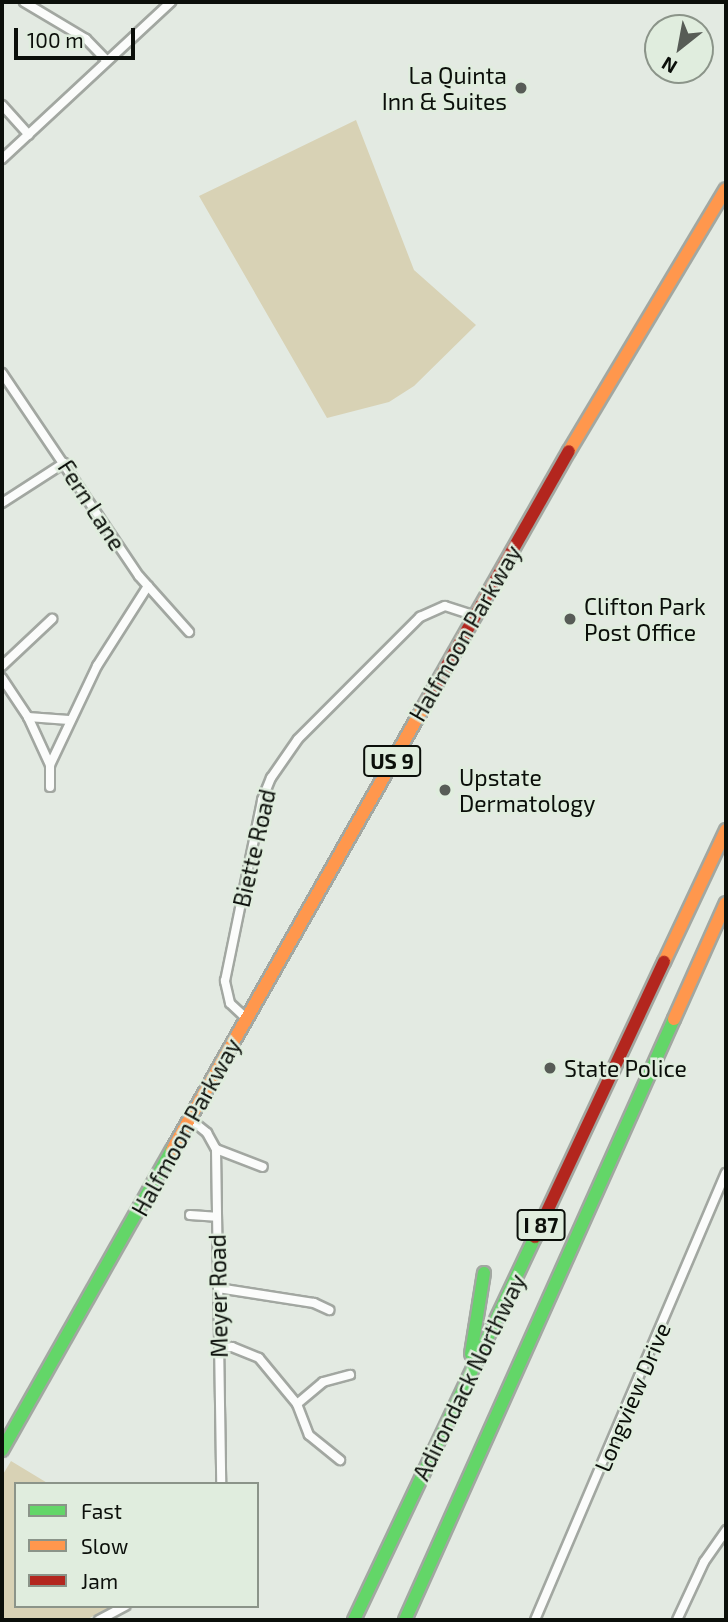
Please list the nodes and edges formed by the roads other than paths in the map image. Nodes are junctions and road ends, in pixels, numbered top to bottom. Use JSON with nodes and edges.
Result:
{"nodes":[{"id":1,"x":24,"y":2,"type":"edge"},
{"id":2,"x":171,"y":2,"type":"edge"},
{"id":3,"x":106,"y":60,"type":"junction"},
{"id":4,"x":2,"y":104,"type":"edge"},
{"id":5,"x":29,"y":135,"type":"junction"},
{"id":6,"x":2,"y":159,"type":"edge"},
{"id":7,"x":726,"y":189,"type":"edge"},
{"id":8,"x":2,"y":373,"type":"edge"},
{"id":9,"x":64,"y":463,"type":"junction"},
{"id":10,"x":2,"y":503,"type":"edge"},
{"id":11,"x":148,"y":586,"type":"junction"},
{"id":12,"x":475,"y":616,"type":"junction"},
{"id":13,"x":52,"y":619,"type":"dead end"},
{"id":14,"x":188,"y":632,"type":"dead end"},
{"id":15,"x":2,"y":666,"type":"edge"},
{"id":16,"x":2,"y":678,"type":"edge"},
{"id":17,"x":28,"y":717,"type":"junction"},
{"id":18,"x":69,"y":720,"type":"junction"},
{"id":19,"x":50,"y":765,"type":"junction"},
{"id":20,"x":50,"y":787,"type":"dead end"},
{"id":21,"x":726,"y":830,"type":"edge"},
{"id":22,"x":726,"y":902,"type":"edge"},
{"id":23,"x":247,"y":1019,"type":"junction"},
{"id":24,"x":190,"y":1119,"type":"junction"},
{"id":25,"x":216,"y":1149,"type":"junction"},
{"id":26,"x":263,"y":1167,"type":"dead end"},
{"id":27,"x":726,"y":1173,"type":"edge"},
{"id":28,"x":190,"y":1215,"type":"dead end"},
{"id":29,"x":216,"y":1217,"type":"junction"},
{"id":30,"x":484,"y":1273,"type":"dead end"},
{"id":31,"x":218,"y":1288,"type":"junction"},
{"id":32,"x":328,"y":1310,"type":"dead end"},
{"id":33,"x":219,"y":1348,"type":"junction"},
{"id":34,"x":350,"y":1375,"type":"dead end"},
{"id":35,"x":298,"y":1404,"type":"junction"},
{"id":36,"x":437,"y":1442,"type":"junction"},
{"id":37,"x":2,"y":1450,"type":"edge"},
{"id":38,"x":340,"y":1461,"type":"dead end"},
{"id":39,"x":221,"y":1482,"type":"edge"},
{"id":40,"x":726,"y":1530,"type":"edge"},
{"id":41,"x":121,"y":1608,"type":"edge"},
{"id":42,"x":99,"y":1620,"type":"edge"},
{"id":43,"x":354,"y":1620,"type":"edge"},
{"id":44,"x":405,"y":1620,"type":"edge"},
{"id":45,"x":536,"y":1620,"type":"edge"},
{"id":46,"x":677,"y":1620,"type":"edge"}],
"edges":[{"from":1,"to":3,"type":"street"},
{"from":2,"to":3,"type":"street"},
{"from":3,"to":5,"type":"street"},
{"from":4,"to":5,"type":"street"},
{"from":5,"to":6,"type":"street"},
{"from":7,"to":12,"type":"main road","name":"Halfmoon Parkway","number":"US 9"},
{"from":8,"to":9,"type":"street","name":"Fern Lane"},
{"from":9,"to":10,"type":"street"},
{"from":9,"to":11,"type":"street","name":"Fern Lane"},
{"from":11,"to":14,"type":"street","name":"Fern Lane"},
{"from":11,"to":18,"type":"street"},
{"from":12,"to":23,"type":"main road","name":"Halfmoon Parkway","number":"US 9"},
{"from":12,"to":23,"type":"street","name":"Biette Road"},
{"from":13,"to":15,"type":"street"},
{"from":16,"to":17,"type":"street"},
{"from":17,"to":18,"type":"street"},
{"from":17,"to":19,"type":"street"},
{"from":18,"to":19,"type":"street"},
{"from":19,"to":20,"type":"street"},
{"from":21,"to":36,"type":"main road","name":"Adirondack Northway","number":"I 87"},
{"from":22,"to":44,"type":"main road","name":"Adirondack Northway","number":"I 87"},
{"from":23,"to":24,"type":"main road","name":"Halfmoon Parkway","number":"US 9"},
{"from":24,"to":25,"type":"street"},
{"from":24,"to":37,"type":"main road","name":"Halfmoon Parkway","number":"US 9"},
{"from":25,"to":26,"type":"street"},
{"from":25,"to":29,"type":"street","name":"Meyer Road"},
{"from":27,"to":45,"type":"street","name":"Longview Drive"},
{"from":28,"to":29,"type":"street"},
{"from":29,"to":31,"type":"street","name":"Meyer Road"},
{"from":30,"to":36,"type":"main road"},
{"from":31,"to":32,"type":"street"},
{"from":31,"to":33,"type":"street","name":"Meyer Road"},
{"from":33,"to":35,"type":"street"},
{"from":33,"to":39,"type":"street","name":"Meyer Road"},
{"from":34,"to":35,"type":"street"},
{"from":35,"to":38,"type":"street"},
{"from":36,"to":43,"type":"main road","name":"Adirondack Northway","number":"I 87"},
{"from":40,"to":46,"type":"street"},
{"from":41,"to":42,"type":"street"}]}
